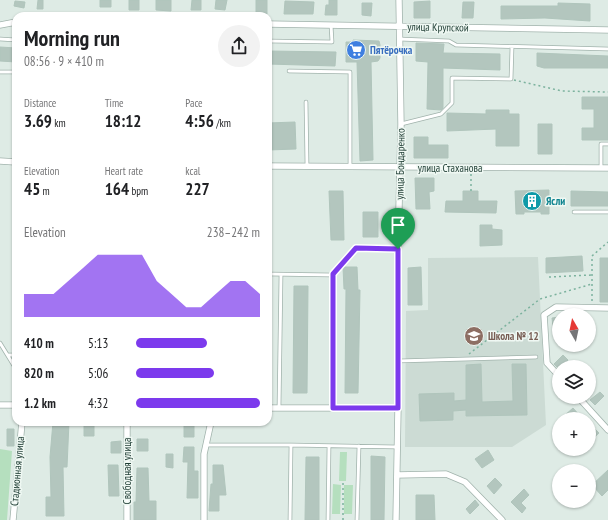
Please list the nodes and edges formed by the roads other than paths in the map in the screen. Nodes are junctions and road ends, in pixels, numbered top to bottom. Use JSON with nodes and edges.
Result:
{"nodes":[{"id":1,"x":399,"y":0,"type":"edge"},
{"id":2,"x":12,"y":23,"type":"edge"},
{"id":3,"x":272,"y":24,"type":"edge"},
{"id":4,"x":0,"y":25,"type":"edge"},
{"id":5,"x":331,"y":25,"type":"junction"},
{"id":6,"x":399,"y":26,"type":"junction"},
{"id":7,"x":608,"y":30,"type":"edge"},
{"id":8,"x":0,"y":39,"type":"edge"},
{"id":9,"x":399,"y":39,"type":"junction"},
{"id":10,"x":12,"y":40,"type":"edge"},
{"id":11,"x":272,"y":40,"type":"edge"},
{"id":12,"x":512,"y":47,"type":"junction"},
{"id":13,"x":608,"y":49,"type":"edge"},
{"id":14,"x":288,"y":71,"type":"dead end"},
{"id":15,"x":0,"y":72,"type":"edge"},
{"id":16,"x":12,"y":72,"type":"edge"},
{"id":17,"x":306,"y":102,"type":"dead end"},
{"id":18,"x":401,"y":124,"type":"junction"},
{"id":19,"x":608,"y":144,"type":"edge"},
{"id":20,"x":0,"y":161,"type":"edge"},
{"id":21,"x":12,"y":162,"type":"edge"},
{"id":22,"x":272,"y":166,"type":"edge"},
{"id":23,"x":307,"y":166,"type":"junction"},
{"id":24,"x":350,"y":167,"type":"junction"},
{"id":25,"x":400,"y":167,"type":"junction"},
{"id":26,"x":601,"y":168,"type":"junction"},
{"id":27,"x":608,"y":168,"type":"edge"},
{"id":28,"x":574,"y":212,"type":"dead end"},
{"id":29,"x":608,"y":212,"type":"edge"},
{"id":30,"x":398,"y":249,"type":"junction"},
{"id":31,"x":272,"y":274,"type":"edge"},
{"id":32,"x":333,"y":274,"type":"junction"},
{"id":33,"x":281,"y":275,"type":"junction"},
{"id":34,"x":608,"y":308,"type":"edge"},
{"id":35,"x":0,"y":343,"type":"edge"},
{"id":36,"x":8,"y":356,"type":"junction"},
{"id":37,"x":12,"y":356,"type":"edge"},
{"id":38,"x":536,"y":357,"type":"dead end"},
{"id":39,"x":398,"y":361,"type":"junction"},
{"id":40,"x":12,"y":362,"type":"edge"},
{"id":41,"x":552,"y":369,"type":"edge"},
{"id":42,"x":584,"y":404,"type":"edge"},
{"id":43,"x":0,"y":405,"type":"edge"},
{"id":44,"x":12,"y":405,"type":"edge"},
{"id":45,"x":272,"y":408,"type":"edge"},
{"id":46,"x":279,"y":408,"type":"junction"},
{"id":47,"x":333,"y":408,"type":"junction"},
{"id":48,"x":398,"y":408,"type":"junction"},
{"id":49,"x":22,"y":426,"type":"edge"},
{"id":50,"x":127,"y":426,"type":"edge"},
{"id":51,"x":210,"y":426,"type":"edge"},
{"id":52,"x":608,"y":430,"type":"edge"},
{"id":53,"x":206,"y":445,"type":"junction"},
{"id":54,"x":291,"y":445,"type":"junction"},
{"id":55,"x":329,"y":446,"type":"junction"},
{"id":56,"x":359,"y":446,"type":"junction"},
{"id":57,"x":398,"y":447,"type":"junction"},
{"id":58,"x":397,"y":475,"type":"junction"},
{"id":59,"x":13,"y":520,"type":"edge"},
{"id":60,"x":127,"y":520,"type":"edge"},
{"id":61,"x":204,"y":520,"type":"edge"},
{"id":62,"x":290,"y":520,"type":"edge"},
{"id":63,"x":328,"y":520,"type":"edge"},
{"id":64,"x":357,"y":520,"type":"edge"},
{"id":65,"x":396,"y":520,"type":"edge"},
{"id":66,"x":502,"y":520,"type":"edge"}],
"edges":[{"from":1,"to":6,"type":"street","name":"улица Бондаренко"},
{"from":2,"to":4,"type":"street"},
{"from":3,"to":5,"type":"street","name":"улица Крупской"},
{"from":5,"to":6,"type":"street","name":"улица Крупской"},
{"from":5,"to":11,"type":"lane"},
{"from":6,"to":7,"type":"street","name":"улица Крупской"},
{"from":6,"to":9,"type":"street","name":"улица Бондаренко"},
{"from":8,"to":10,"type":"lane"},
{"from":9,"to":12,"type":"lane"},
{"from":9,"to":18,"type":"street","name":"улица Бондаренко"},
{"from":12,"to":13,"type":"lane"},
{"from":12,"to":18,"type":"lane"},
{"from":14,"to":24,"type":"lane"},
{"from":15,"to":16,"type":"lane"},
{"from":17,"to":23,"type":"lane"},
{"from":18,"to":25,"type":"street","name":"улица Бондаренко"},
{"from":19,"to":26,"type":"lane"},
{"from":20,"to":21,"type":"street"},
{"from":22,"to":23,"type":"street","name":"улица Стаханова"},
{"from":23,"to":24,"type":"street","name":"улица Стаханова"},
{"from":24,"to":25,"type":"street","name":"улица Стаханова"},
{"from":25,"to":26,"type":"street","name":"улица Стаханова"},
{"from":25,"to":30,"type":"street","name":"улица Бондаренко"},
{"from":26,"to":27,"type":"street","name":"улица Стаханова"},
{"from":28,"to":29,"type":"lane"},
{"from":30,"to":32,"type":"lane"},
{"from":30,"to":39,"type":"street","name":"улица Бондаренко"},
{"from":31,"to":33,"type":"lane"},
{"from":32,"to":33,"type":"lane"},
{"from":32,"to":47,"type":"lane"},
{"from":33,"to":46,"type":"lane"},
{"from":34,"to":41,"type":"street"},
{"from":35,"to":36,"type":"lane"},
{"from":36,"to":37,"type":"lane"},
{"from":36,"to":40,"type":"lane"},
{"from":38,"to":39,"type":"lane"},
{"from":39,"to":48,"type":"street","name":"улица Бондаренко"},
{"from":42,"to":52,"type":"street"},
{"from":43,"to":44,"type":"street"},
{"from":45,"to":46,"type":"street"},
{"from":46,"to":47,"type":"street"},
{"from":47,"to":48,"type":"street"},
{"from":48,"to":57,"type":"street","name":"улица Бондаренко"},
{"from":49,"to":59,"type":"street","name":"Стадионная улица"},
{"from":50,"to":60,"type":"street","name":"Свободная улица"},
{"from":51,"to":53,"type":"street"},
{"from":53,"to":54,"type":"lane"},
{"from":53,"to":61,"type":"street"},
{"from":54,"to":55,"type":"lane"},
{"from":54,"to":62,"type":"lane"},
{"from":55,"to":56,"type":"lane"},
{"from":55,"to":63,"type":"lane"},
{"from":56,"to":57,"type":"lane"},
{"from":56,"to":64,"type":"lane"},
{"from":57,"to":58,"type":"street","name":"улица Бондаренко"},
{"from":58,"to":65,"type":"street","name":"улица Бондаренко"},
{"from":58,"to":66,"type":"street"}]}
